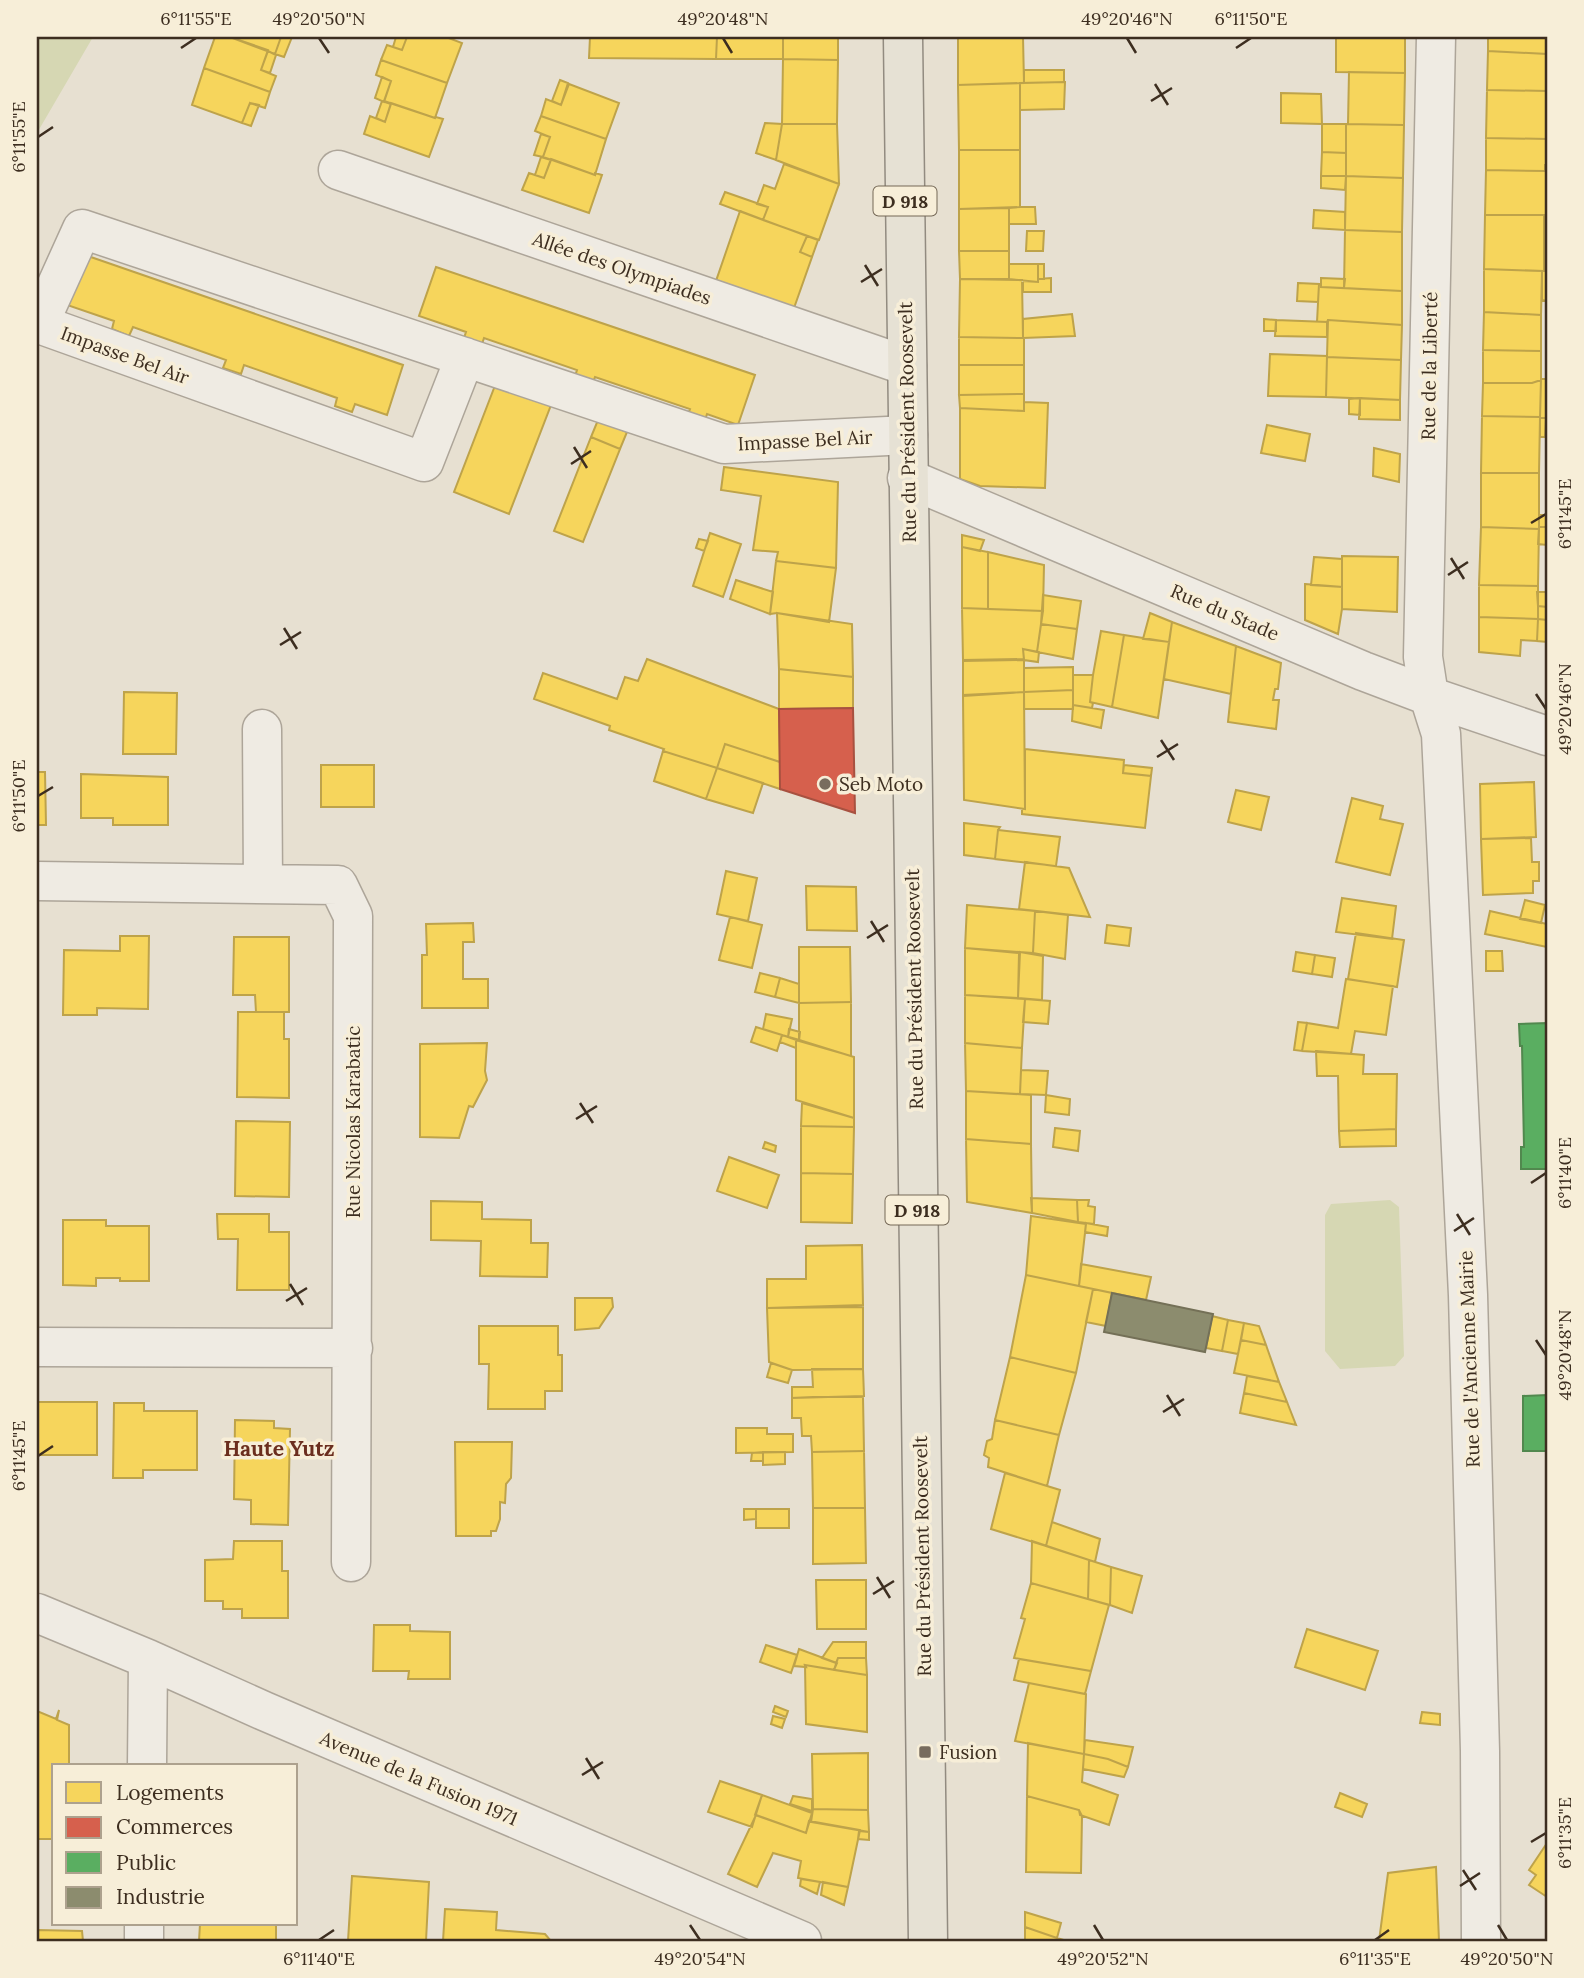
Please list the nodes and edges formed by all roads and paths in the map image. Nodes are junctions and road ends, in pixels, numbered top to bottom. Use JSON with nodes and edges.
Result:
{"nodes":[{"id":1,"x":903,"y":37,"type":"edge"},
{"id":2,"x":1436,"y":37,"type":"edge"},
{"id":3,"x":338,"y":170,"type":"dead end"},
{"id":4,"x":465,"y":358,"type":"junction"},
{"id":5,"x":907,"y":366,"type":"junction"},
{"id":6,"x":908,"y":435,"type":"junction"},
{"id":7,"x":907,"y":478,"type":"junction"},
{"id":8,"x":1429,"y":696,"type":"junction"},
{"id":9,"x":262,"y":729,"type":"dead end"},
{"id":10,"x":1547,"y":736,"type":"edge"},
{"id":11,"x":37,"y":881,"type":"edge"},
{"id":12,"x":264,"y":884,"type":"junction"},
{"id":13,"x":37,"y":1348,"type":"edge"},
{"id":14,"x":353,"y":1348,"type":"junction"},
{"id":15,"x":351,"y":1562,"type":"dead end"},
{"id":16,"x":37,"y":1613,"type":"edge"},
{"id":17,"x":148,"y":1659,"type":"junction"},
{"id":18,"x":147,"y":1764,"type":"edge"},
{"id":19,"x":802,"y":1941,"type":"edge"},
{"id":20,"x":928,"y":1941,"type":"edge"},
{"id":21,"x":1481,"y":1941,"type":"edge"}],
"edges":[{"from":1,"to":5,"type":"main road","name":"Rue du Président Roosevelt","number":"D 918"},
{"from":2,"to":8,"type":"street","name":"Rue de la Liberté"},
{"from":3,"to":5,"type":"street","name":"Allée des Olympiades"},
{"from":4,"to":4,"type":"street","name":"Impasse Bel Air"},
{"from":4,"to":6,"type":"street","name":"Impasse Bel Air"},
{"from":5,"to":6,"type":"main road","name":"Rue du Président Roosevelt","number":"D 918"},
{"from":6,"to":7,"type":"main road","name":"Rue du Président Roosevelt","number":"D 918"},
{"from":7,"to":8,"type":"street","name":"Rue du Stade"},
{"from":7,"to":20,"type":"main road","name":"Rue du Président Roosevelt","number":"D 918"},
{"from":8,"to":10,"type":"street","name":"Rue du Stade"},
{"from":8,"to":21,"type":"street","name":"Rue de l'Ancienne Mairie"},
{"from":9,"to":12,"type":"street"},
{"from":11,"to":12,"type":"street","name":"Rue Nicolas Karabatic"},
{"from":12,"to":14,"type":"street","name":"Rue Nicolas Karabatic"},
{"from":13,"to":14,"type":"street"},
{"from":14,"to":15,"type":"street"},
{"from":16,"to":17,"type":"street","name":"Avenue de la Fusion 1971"},
{"from":17,"to":18,"type":"street"},
{"from":17,"to":19,"type":"street","name":"Avenue de la Fusion 1971"}]}
